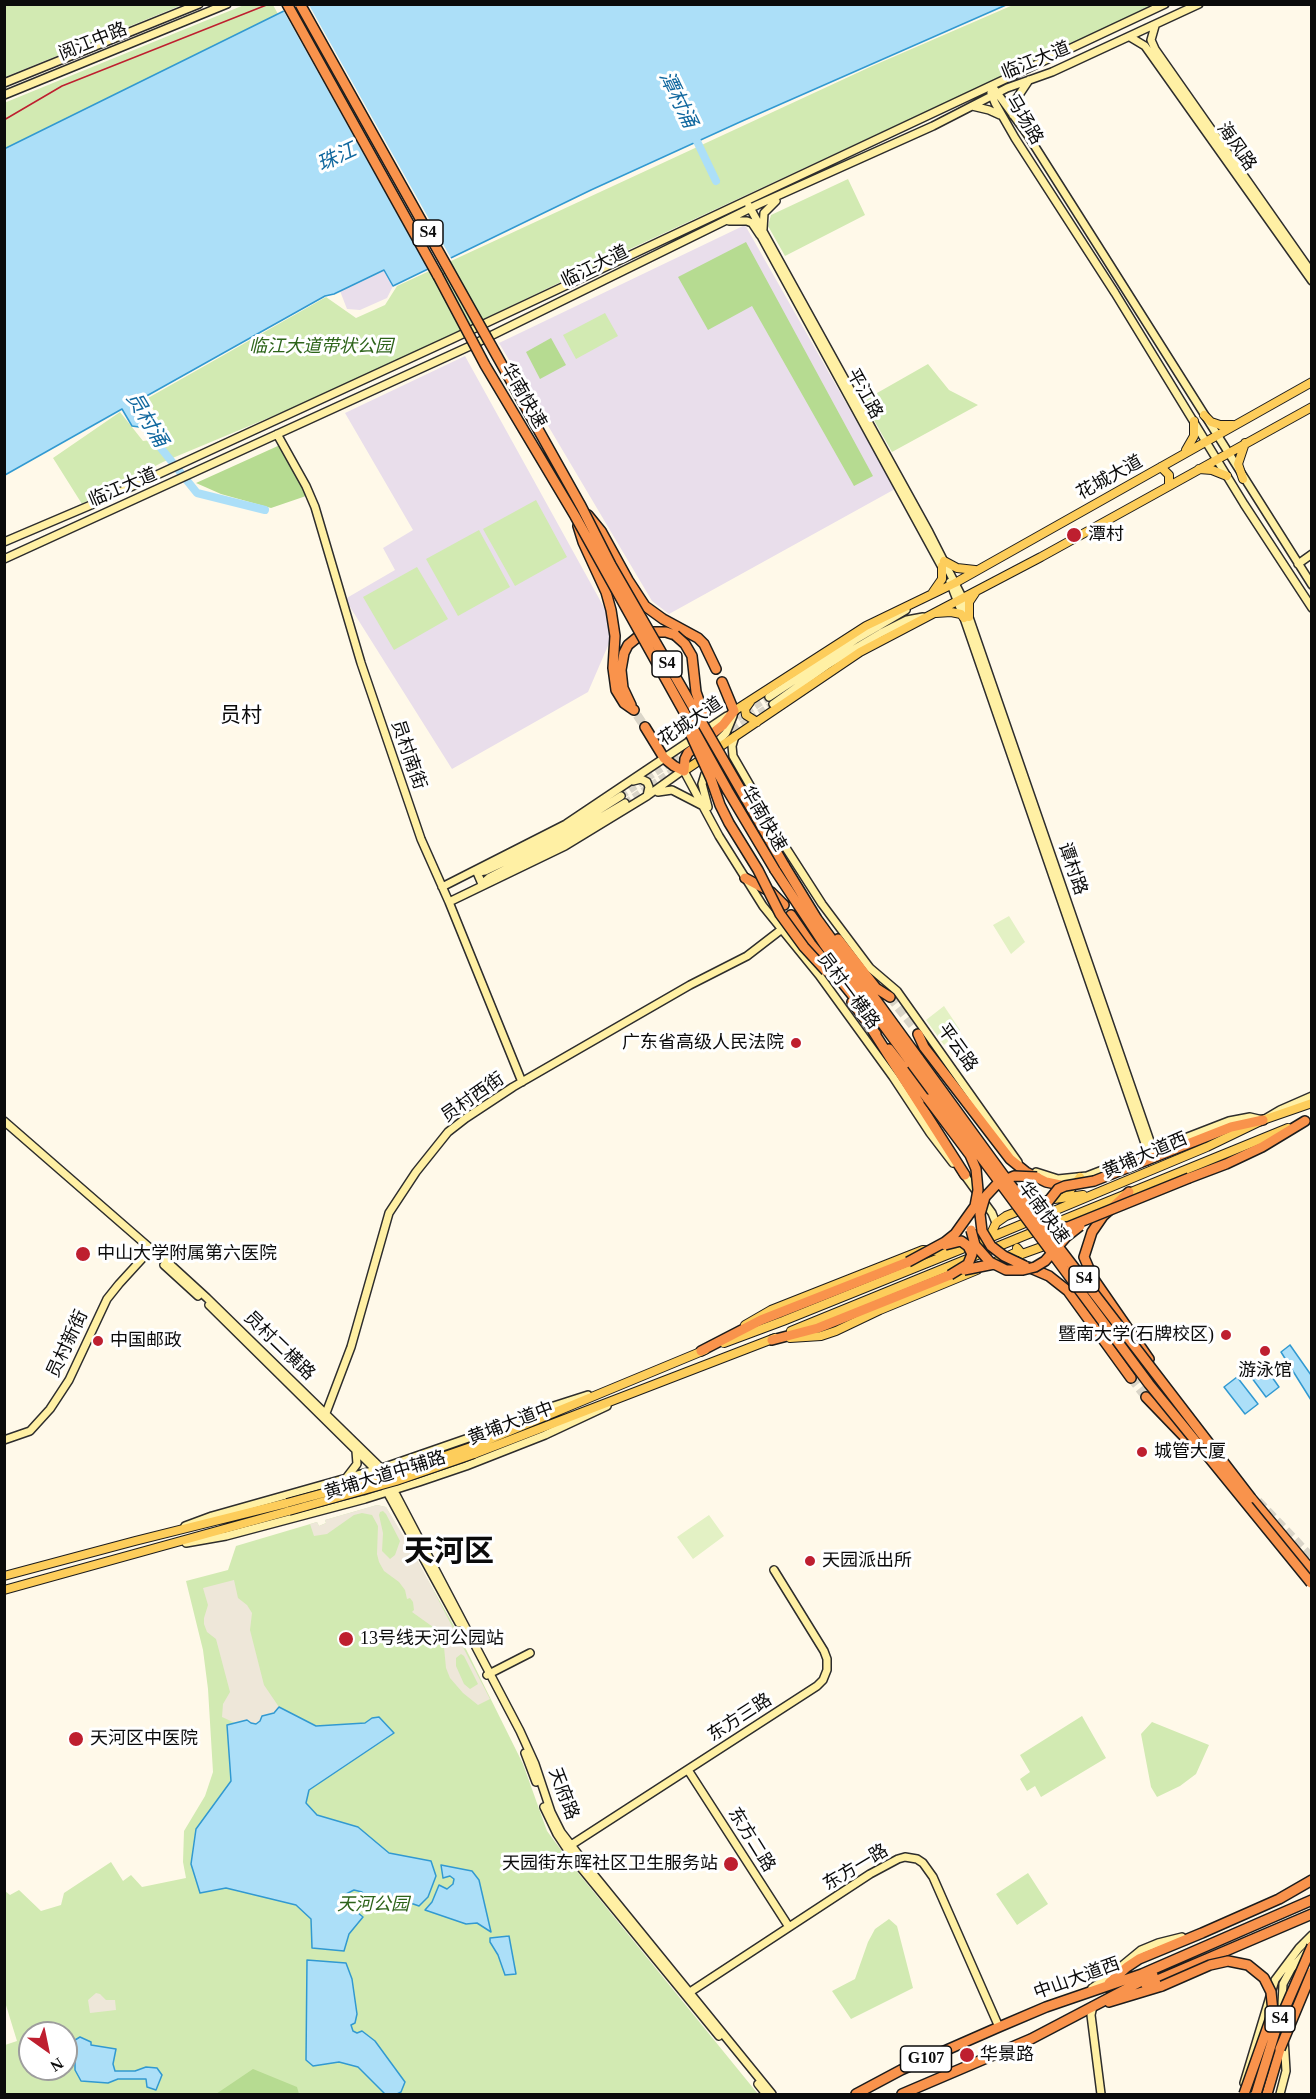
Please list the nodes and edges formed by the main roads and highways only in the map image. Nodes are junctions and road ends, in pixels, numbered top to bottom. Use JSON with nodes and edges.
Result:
{"nodes":[{"id":1,"x":287,"y":4,"type":"edge"},
{"id":2,"x":300,"y":4,"type":"edge"},
{"id":3,"x":1311,"y":382,"type":"edge"},
{"id":4,"x":1311,"y":407,"type":"edge"},
{"id":5,"x":1204,"y":415,"type":"road end"},
{"id":6,"x":1194,"y":421,"type":"road end"},
{"id":7,"x":1237,"y":424,"type":"junction"},
{"id":8,"x":1245,"y":442,"type":"junction"},
{"id":9,"x":1182,"y":455,"type":"junction"},
{"id":10,"x":1161,"y":467,"type":"junction"},
{"id":11,"x":1197,"y":469,"type":"junction"},
{"id":12,"x":1227,"y":476,"type":"road end"},
{"id":13,"x":1243,"y":478,"type":"road end"},
{"id":14,"x":1169,"y":485,"type":"junction"},
{"id":15,"x":581,"y":506,"type":"junction"},
{"id":16,"x":575,"y":516,"type":"junction"},
{"id":17,"x":995,"y":561,"type":"junction"},
{"id":18,"x":1003,"y":576,"type":"junction"},
{"id":19,"x":978,"y":589,"type":"junction"},
{"id":20,"x":923,"y":600,"type":"junction"},
{"id":21,"x":926,"y":616,"type":"junction"},
{"id":22,"x":716,"y":669,"type":"dead end"},
{"id":23,"x":666,"y":679,"type":"junction"},
{"id":24,"x":722,"y":682,"type":"dead end"},
{"id":25,"x":751,"y":701,"type":"junction"},
{"id":26,"x":734,"y":711,"type":"junction"},
{"id":27,"x":757,"y":722,"type":"junction"},
{"id":28,"x":645,"y":727,"type":"tunnel mouth"},
{"id":29,"x":723,"y":761,"type":"junction"},
{"id":30,"x":684,"y":771,"type":"junction"},
{"id":31,"x":784,"y":865,"type":"junction"},
{"id":32,"x":745,"y":878,"type":"road end"},
{"id":33,"x":784,"y":905,"type":"dead end"},
{"id":34,"x":791,"y":915,"type":"dead end"},
{"id":35,"x":890,"y":997,"type":"tunnel mouth"},
{"id":36,"x":873,"y":1030,"type":"junction"},
{"id":37,"x":918,"y":1034,"type":"dead end"},
{"id":38,"x":916,"y":1061,"type":"junction"},
{"id":39,"x":1311,"y":1103,"type":"edge"},
{"id":40,"x":1308,"y":1119,"type":"edge"},
{"id":41,"x":1263,"y":1120,"type":"junction"},
{"id":42,"x":965,"y":1175,"type":"road end"},
{"id":43,"x":1037,"y":1177,"type":"junction"},
{"id":44,"x":1080,"y":1177,"type":"road end"},
{"id":45,"x":1065,"y":1186,"type":"junction"},
{"id":46,"x":1129,"y":1192,"type":"junction"},
{"id":47,"x":1091,"y":1195,"type":"junction"},
{"id":48,"x":1065,"y":1197,"type":"junction"},
{"id":49,"x":975,"y":1206,"type":"junction"},
{"id":50,"x":1104,"y":1213,"type":"junction"},
{"id":51,"x":1078,"y":1214,"type":"junction"},
{"id":52,"x":989,"y":1238,"type":"junction"},
{"id":53,"x":1013,"y":1241,"type":"junction"},
{"id":54,"x":953,"y":1252,"type":"junction"},
{"id":55,"x":1021,"y":1253,"type":"junction"},
{"id":56,"x":908,"y":1262,"type":"junction"},
{"id":57,"x":1025,"y":1266,"type":"junction"},
{"id":58,"x":950,"y":1275,"type":"junction"},
{"id":59,"x":735,"y":1333,"type":"junction"},
{"id":60,"x":772,"y":1340,"type":"junction"},
{"id":61,"x":701,"y":1351,"type":"junction"},
{"id":62,"x":1131,"y":1378,"type":"tunnel mouth"},
{"id":63,"x":1172,"y":1394,"type":"junction"},
{"id":64,"x":1146,"y":1397,"type":"tunnel mouth"},
{"id":65,"x":472,"y":1451,"type":"junction"},
{"id":66,"x":288,"y":1507,"type":"junction"},
{"id":67,"x":1253,"y":1511,"type":"junction"},
{"id":68,"x":1311,"y":1571,"type":"edge"},
{"id":69,"x":4,"y":1576,"type":"edge"},
{"id":70,"x":1311,"y":1584,"type":"edge"},
{"id":71,"x":4,"y":1590,"type":"edge"},
{"id":72,"x":1311,"y":1880,"type":"edge"},
{"id":73,"x":1311,"y":1900,"type":"edge"},
{"id":74,"x":1311,"y":1906,"type":"edge"},
{"id":75,"x":1311,"y":1914,"type":"edge"},
{"id":76,"x":1311,"y":1947,"type":"edge"},
{"id":77,"x":1209,"y":1948,"type":"junction"},
{"id":78,"x":1311,"y":1972,"type":"edge"},
{"id":79,"x":1106,"y":1987,"type":"junction"},
{"id":80,"x":1092,"y":2006,"type":"junction"},
{"id":81,"x":856,"y":2094,"type":"edge"},
{"id":82,"x":902,"y":2094,"type":"edge"},
{"id":83,"x":1243,"y":2094,"type":"edge"},
{"id":84,"x":1256,"y":2094,"type":"edge"},
{"id":85,"x":1267,"y":2094,"type":"edge"}],
"edges":[{"from":1,"to":16,"type":"highway","name":"华南快速","number":"S4","bridge":true},
{"from":2,"to":15,"type":"highway","name":"华南快速","number":"S4","bridge":true},
{"from":3,"to":7,"type":"main road","name":"花城大道"},
{"from":4,"to":8,"type":"main road","name":"花城大道"},
{"from":5,"to":7,"type":"main road"},
{"from":6,"to":9,"type":"main road"},
{"from":7,"to":9,"type":"main road","name":"花城大道"},
{"from":8,"to":11,"type":"main road","name":"花城大道"},
{"from":8,"to":13,"type":"main road"},
{"from":9,"to":10,"type":"main road","name":"花城大道"},
{"from":10,"to":14,"type":"main road"},
{"from":10,"to":17,"type":"main road","name":"花城大道"},
{"from":11,"to":12,"type":"main road"},
{"from":11,"to":14,"type":"main road","name":"花城大道"},
{"from":14,"to":18,"type":"main road","name":"花城大道"},
{"from":15,"to":22,"type":"highway","bridge":true},
{"from":15,"to":29,"type":"highway","name":"华南快速","number":"S4","bridge":true},
{"from":16,"to":23,"type":"highway","name":"华南快速","number":"S4","bridge":true},
{"from":16,"to":29,"type":"highway","bridge":true},
{"from":17,"to":18,"type":"main road"},
{"from":17,"to":20,"type":"main road","name":"花城大道"},
{"from":17,"to":20,"type":"main road"},
{"from":18,"to":19,"type":"main road","name":"花城大道"},
{"from":19,"to":21,"type":"main road","name":"花城大道"},
{"from":19,"to":21,"type":"main road"},
{"from":20,"to":25,"type":"main road","name":"花城大道"},
{"from":21,"to":27,"type":"main road","name":"花城大道"},
{"from":23,"to":36,"type":"highway","bridge":true},
{"from":23,"to":38,"type":"highway","name":"华南快速","number":"S4","bridge":true},
{"from":24,"to":26,"type":"highway"},
{"from":25,"to":26,"type":"main road","name":"花城大道"},
{"from":25,"to":27,"type":"main road"},
{"from":26,"to":30,"type":"highway"},
{"from":27,"to":30,"type":"main road","name":"花城大道"},
{"from":28,"to":30,"type":"highway"},
{"from":29,"to":31,"type":"highway","name":"华南快速","number":"S4","bridge":true},
{"from":31,"to":35,"type":"highway"},
{"from":31,"to":38,"type":"highway","name":"华南快速","number":"S4"},
{"from":32,"to":33,"type":"highway"},
{"from":34,"to":38,"type":"highway"},
{"from":36,"to":42,"type":"highway"},
{"from":36,"to":49,"type":"highway","bridge":true},
{"from":37,"to":43,"type":"highway"},
{"from":38,"to":63,"type":"highway","name":"华南快速","number":"S4","bridge":true},
{"from":38,"to":67,"type":"highway","name":"华南快速","number":"S4","bridge":true},
{"from":39,"to":41,"type":"main road","name":"黄埔大道西"},
{"from":40,"to":46,"type":"main road","name":"黄埔大道西"},
{"from":40,"to":50,"type":"highway","bridge":true},
{"from":41,"to":45,"type":"highway","bridge":true},
{"from":41,"to":47,"type":"main road","name":"黄埔大道西"},
{"from":43,"to":45,"type":"highway"},
{"from":43,"to":57,"type":"highway","bridge":true},
{"from":44,"to":48,"type":"main road"},
{"from":45,"to":50,"type":"highway","bridge":true},
{"from":46,"to":51,"type":"main road","name":"黄埔大道西"},
{"from":46,"to":63,"type":"highway","bridge":true},
{"from":47,"to":48,"type":"main road"},
{"from":47,"to":52,"type":"main road","name":"黄埔大道西"},
{"from":48,"to":52,"type":"main road"},
{"from":49,"to":50,"type":"highway","bridge":true},
{"from":49,"to":56,"type":"highway","bridge":true},
{"from":51,"to":53,"type":"main road","name":"黄埔大道西"},
{"from":51,"to":55,"type":"main road"},
{"from":52,"to":54,"type":"main road","name":"黄埔大道中"},
{"from":53,"to":55,"type":"main road"},
{"from":53,"to":60,"type":"main road","name":"黄埔大道中"},
{"from":54,"to":59,"type":"main road"},
{"from":54,"to":61,"type":"main road","name":"黄埔大道中"},
{"from":55,"to":60,"type":"main road"},
{"from":56,"to":58,"type":"highway","bridge":true},
{"from":56,"to":59,"type":"highway"},
{"from":57,"to":58,"type":"highway","bridge":true},
{"from":57,"to":62,"type":"highway"},
{"from":58,"to":60,"type":"highway"},
{"from":59,"to":61,"type":"highway"},
{"from":60,"to":65,"type":"main road","name":"黄埔大道中"},
{"from":61,"to":65,"type":"main road","name":"黄埔大道中"},
{"from":63,"to":68,"type":"highway","name":"华南快速","number":"S4","bridge":true},
{"from":64,"to":67,"type":"highway","bridge":true},
{"from":65,"to":66,"type":"main road","name":"黄埔大道中","bridge":true},
{"from":66,"to":69,"type":"main road","name":"黄埔大道中"},
{"from":66,"to":71,"type":"main road","name":"黄埔大道中"},
{"from":67,"to":70,"type":"highway","name":"华南快速","number":"S4","bridge":true},
{"from":72,"to":79,"type":"highway"},
{"from":73,"to":77,"type":"highway","name":"中山大道西","number":"G107"},
{"from":74,"to":77,"type":"highway","name":"中山大道西","number":"G107"},
{"from":75,"to":80,"type":"highway"},
{"from":76,"to":84,"type":"highway","number":"S4","bridge":true},
{"from":77,"to":79,"type":"highway","name":"中山大道西","number":"G107"},
{"from":77,"to":80,"type":"highway","name":"中山大道西","number":"G107"},
{"from":78,"to":85,"type":"highway","number":"S4","bridge":true},
{"from":79,"to":81,"type":"highway","name":"中山大道西","number":"G107"},
{"from":80,"to":82,"type":"highway","name":"中山大道西","number":"G107"},
{"from":80,"to":83,"type":"highway","bridge":true}]}
